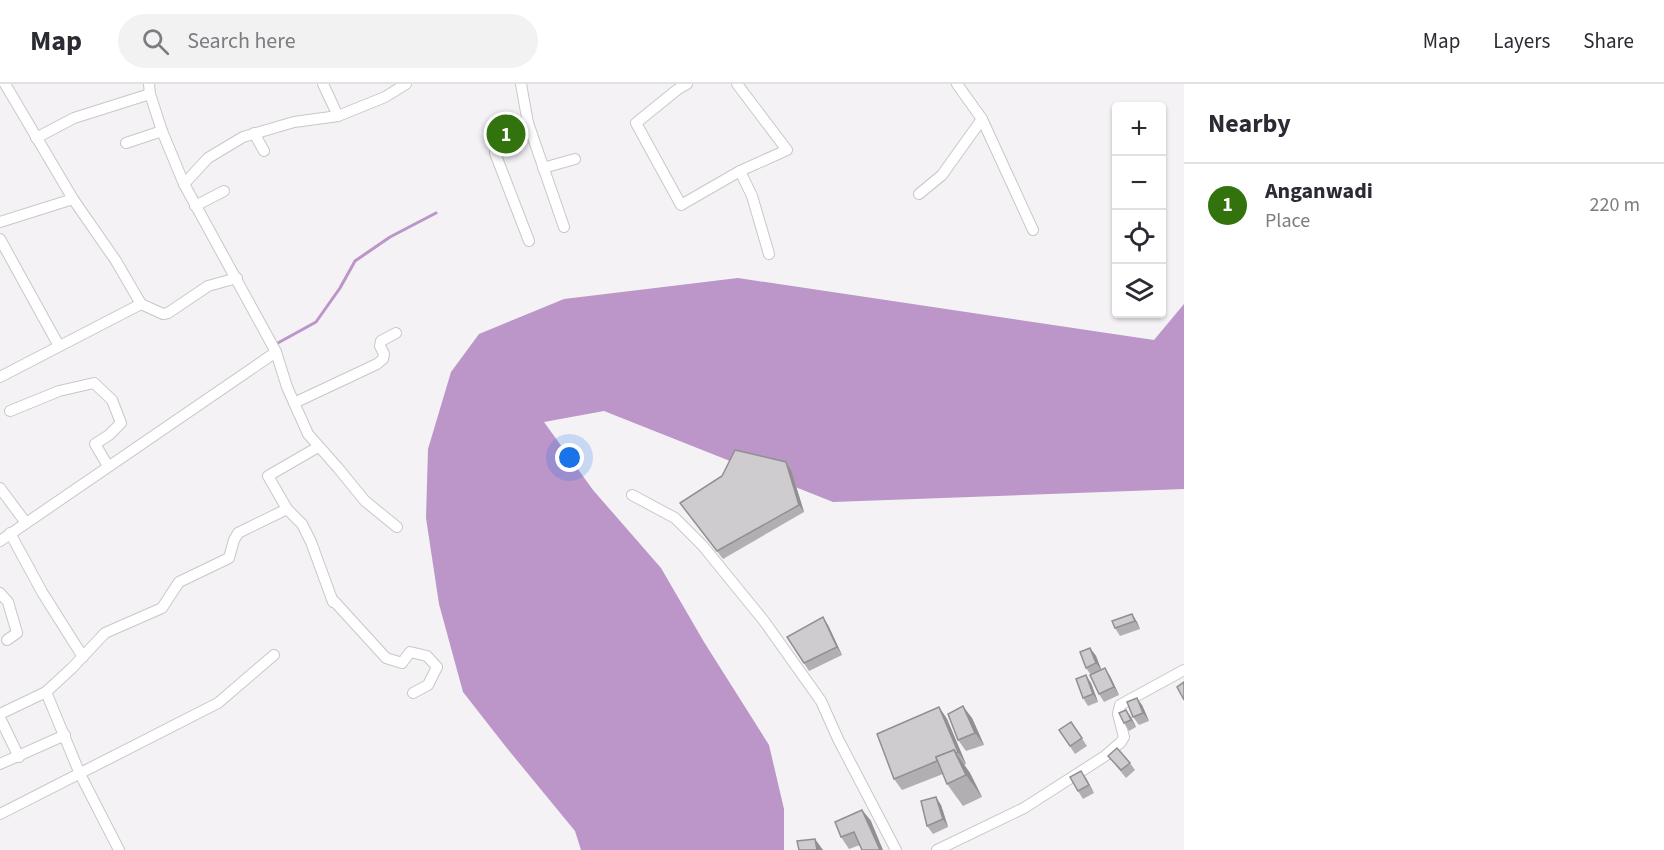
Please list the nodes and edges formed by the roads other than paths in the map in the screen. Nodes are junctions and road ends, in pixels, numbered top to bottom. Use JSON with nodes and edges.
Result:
{"nodes":[{"id":1,"x":5,"y":84,"type":"edge"},
{"id":2,"x":323,"y":84,"type":"edge"},
{"id":3,"x":406,"y":84,"type":"edge"},
{"id":4,"x":521,"y":84,"type":"edge"},
{"id":5,"x":737,"y":84,"type":"edge"},
{"id":6,"x":957,"y":84,"type":"edge"},
{"id":7,"x":680,"y":86,"type":"edge"},
{"id":8,"x":149,"y":89,"type":"edge"},
{"id":9,"x":338,"y":116,"type":"junction"},
{"id":10,"x":982,"y":119,"type":"junction"},
{"id":11,"x":528,"y":123,"type":"junction"},
{"id":12,"x":162,"y":130,"type":"junction"},
{"id":13,"x":254,"y":133,"type":"junction"},
{"id":14,"x":36,"y":138,"type":"junction"},
{"id":15,"x":126,"y":143,"type":"dead end"},
{"id":16,"x":264,"y":151,"type":"dead end"},
{"id":17,"x":575,"y":159,"type":"dead end"},
{"id":18,"x":543,"y":168,"type":"junction"},
{"id":19,"x":740,"y":171,"type":"junction"},
{"id":20,"x":184,"y":184,"type":"junction"},
{"id":21,"x":224,"y":191,"type":"dead end"},
{"id":22,"x":919,"y":194,"type":"dead end"},
{"id":23,"x":73,"y":199,"type":"junction"},
{"id":24,"x":195,"y":206,"type":"junction"},
{"id":25,"x":0,"y":222,"type":"edge"},
{"id":26,"x":564,"y":227,"type":"dead end"},
{"id":27,"x":1033,"y":230,"type":"dead end"},
{"id":28,"x":0,"y":238,"type":"edge"},
{"id":29,"x":529,"y":241,"type":"dead end"},
{"id":30,"x":769,"y":254,"type":"dead end"},
{"id":31,"x":237,"y":278,"type":"junction"},
{"id":32,"x":141,"y":304,"type":"junction"},
{"id":33,"x":396,"y":333,"type":"dead end"},
{"id":34,"x":59,"y":346,"type":"junction"},
{"id":35,"x":276,"y":352,"type":"junction"},
{"id":36,"x":0,"y":377,"type":"edge"},
{"id":37,"x":294,"y":403,"type":"junction"},
{"id":38,"x":10,"y":411,"type":"dead end"},
{"id":39,"x":318,"y":447,"type":"junction"},
{"id":40,"x":108,"y":466,"type":"junction"},
{"id":41,"x":0,"y":488,"type":"edge"},
{"id":42,"x":632,"y":495,"type":"dead end"},
{"id":43,"x":287,"y":509,"type":"junction"},
{"id":44,"x":26,"y":523,"type":"junction"},
{"id":45,"x":397,"y":527,"type":"dead end"},
{"id":46,"x":10,"y":533,"type":"junction"},
{"id":47,"x":0,"y":541,"type":"edge"},
{"id":48,"x":0,"y":592,"type":"edge"},
{"id":49,"x":7,"y":640,"type":"dead end"},
{"id":50,"x":274,"y":655,"type":"dead end"},
{"id":51,"x":83,"y":657,"type":"junction"},
{"id":52,"x":1184,"y":670,"type":"edge"},
{"id":53,"x":46,"y":692,"type":"junction"},
{"id":54,"x":413,"y":693,"type":"dead end"},
{"id":55,"x":0,"y":716,"type":"edge"},
{"id":56,"x":64,"y":735,"type":"junction"},
{"id":57,"x":19,"y":757,"type":"junction"},
{"id":58,"x":0,"y":764,"type":"edge"},
{"id":59,"x":80,"y":774,"type":"junction"},
{"id":60,"x":0,"y":814,"type":"edge"},
{"id":61,"x":119,"y":850,"type":"edge"},
{"id":62,"x":896,"y":850,"type":"edge"},
{"id":63,"x":936,"y":850,"type":"edge"}],
"edges":[{"from":1,"to":14,"type":"street"},
{"from":2,"to":9,"type":"street"},
{"from":3,"to":9,"type":"street"},
{"from":4,"to":11,"type":"street"},
{"from":5,"to":19,"type":"street"},
{"from":6,"to":10,"type":"street"},
{"from":7,"to":19,"type":"street"},
{"from":8,"to":12,"type":"street"},
{"from":8,"to":14,"type":"street"},
{"from":9,"to":13,"type":"street"},
{"from":10,"to":22,"type":"street"},
{"from":10,"to":27,"type":"street"},
{"from":11,"to":18,"type":"street"},
{"from":11,"to":29,"type":"street"},
{"from":12,"to":15,"type":"street"},
{"from":12,"to":20,"type":"street"},
{"from":13,"to":16,"type":"street"},
{"from":13,"to":20,"type":"street"},
{"from":14,"to":23,"type":"street"},
{"from":17,"to":18,"type":"street"},
{"from":18,"to":26,"type":"street"},
{"from":19,"to":30,"type":"street"},
{"from":20,"to":24,"type":"street"},
{"from":21,"to":24,"type":"street"},
{"from":23,"to":25,"type":"street"},
{"from":23,"to":32,"type":"street"},
{"from":24,"to":31,"type":"street"},
{"from":28,"to":34,"type":"street"},
{"from":31,"to":32,"type":"street"},
{"from":31,"to":35,"type":"street"},
{"from":32,"to":34,"type":"street"},
{"from":33,"to":37,"type":"street"},
{"from":34,"to":36,"type":"street"},
{"from":35,"to":37,"type":"street"},
{"from":35,"to":40,"type":"street"},
{"from":37,"to":39,"type":"street"},
{"from":38,"to":40,"type":"street"},
{"from":39,"to":43,"type":"street"},
{"from":39,"to":45,"type":"street"},
{"from":40,"to":44,"type":"street"},
{"from":41,"to":44,"type":"street"},
{"from":42,"to":62,"type":"street"},
{"from":43,"to":51,"type":"street"},
{"from":43,"to":54,"type":"street"},
{"from":44,"to":46,"type":"street"},
{"from":46,"to":47,"type":"street"},
{"from":46,"to":51,"type":"street"},
{"from":48,"to":49,"type":"street"},
{"from":50,"to":59,"type":"street"},
{"from":51,"to":53,"type":"street"},
{"from":52,"to":63,"type":"street"},
{"from":53,"to":55,"type":"street"},
{"from":53,"to":56,"type":"street"},
{"from":55,"to":57,"type":"street"},
{"from":56,"to":57,"type":"street"},
{"from":56,"to":59,"type":"street"},
{"from":57,"to":58,"type":"street"},
{"from":59,"to":60,"type":"street"},
{"from":59,"to":61,"type":"street"}]}
